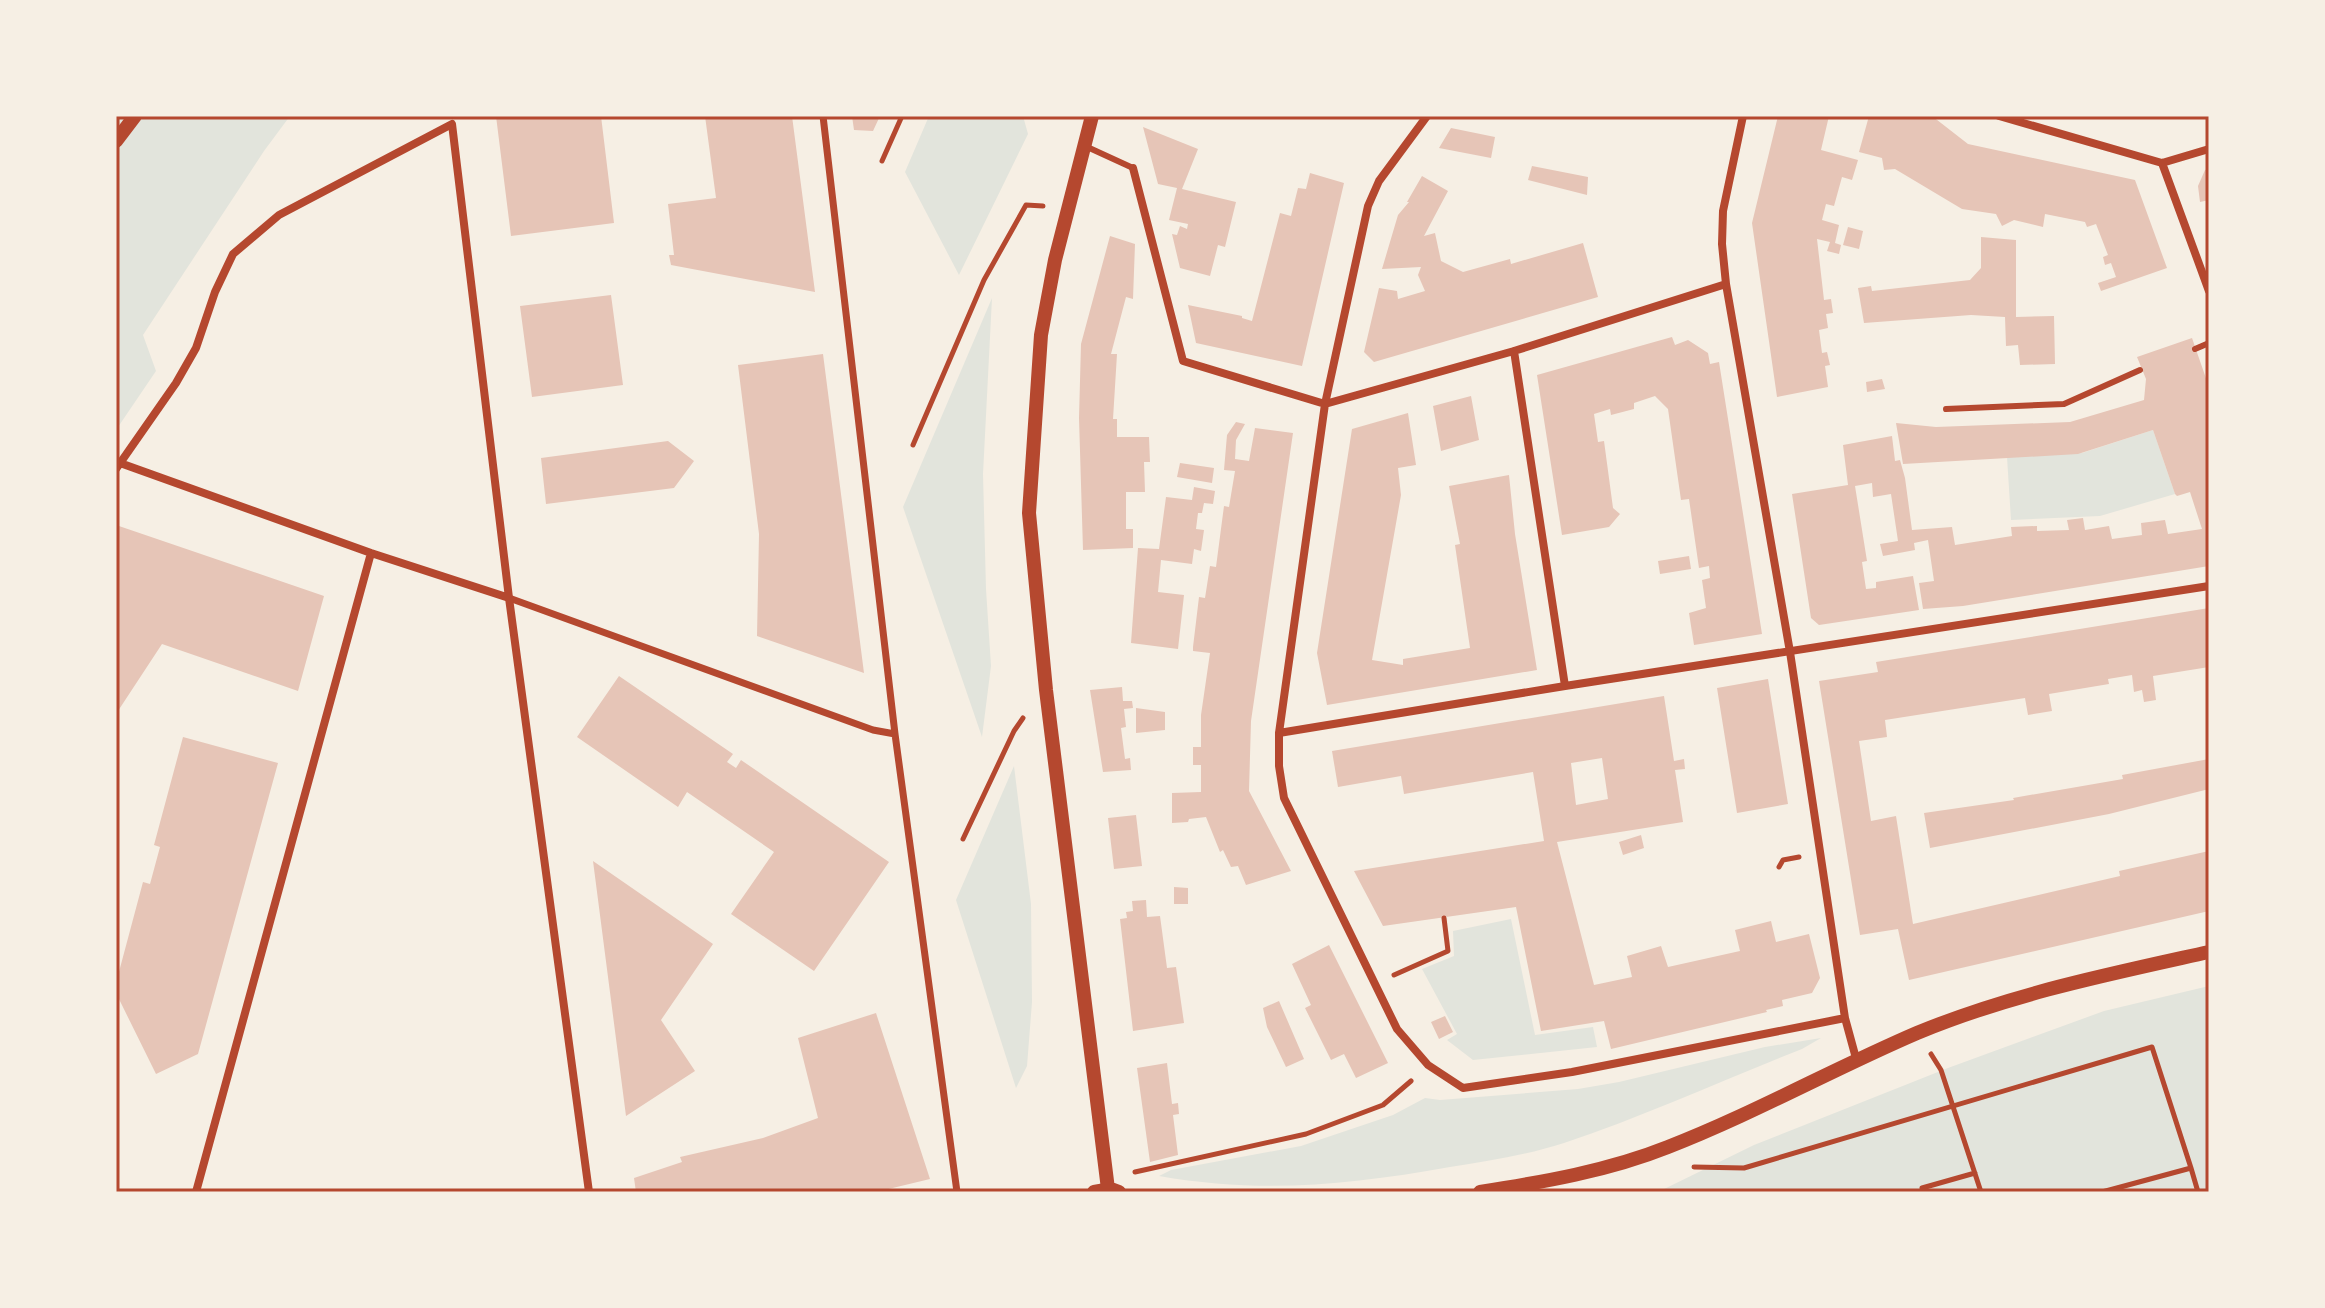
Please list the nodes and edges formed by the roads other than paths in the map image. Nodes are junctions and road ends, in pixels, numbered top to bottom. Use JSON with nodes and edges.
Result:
{"nodes":[{"id":1,"x":135,"y":116,"type":"edge"},
{"id":2,"x":823,"y":116,"type":"edge"},
{"id":3,"x":1092,"y":116,"type":"edge"},
{"id":4,"x":1427,"y":116,"type":"edge"},
{"id":5,"x":1743,"y":116,"type":"edge"},
{"id":6,"x":1999,"y":116,"type":"edge"},
{"id":7,"x":454,"y":120,"type":"edge"},
{"id":8,"x":116,"y":141,"type":"edge"},
{"id":9,"x":1083,"y":145,"type":"junction"},
{"id":10,"x":2209,"y":149,"type":"edge"},
{"id":11,"x":2162,"y":163,"type":"junction"},
{"id":12,"x":1133,"y":168,"type":"joint"},
{"id":13,"x":1726,"y":284,"type":"junction"},
{"id":14,"x":2209,"y":291,"type":"edge"},
{"id":15,"x":2209,"y":343,"type":"edge"},
{"id":16,"x":2195,"y":349,"type":"dead end"},
{"id":17,"x":1514,"y":351,"type":"junction"},
{"id":18,"x":2140,"y":370,"type":"dead end"},
{"id":19,"x":1325,"y":404,"type":"junction"},
{"id":20,"x":1946,"y":409,"type":"dead end"},
{"id":21,"x":118,"y":466,"type":"edge"},
{"id":22,"x":371,"y":553,"type":"junction"},
{"id":23,"x":2209,"y":586,"type":"edge"},
{"id":24,"x":509,"y":598,"type":"junction"},
{"id":25,"x":1790,"y":652,"type":"junction"},
{"id":26,"x":1565,"y":686,"type":"junction"},
{"id":27,"x":1279,"y":733,"type":"junction"},
{"id":28,"x":895,"y":734,"type":"junction"},
{"id":29,"x":2209,"y":952,"type":"edge"},
{"id":30,"x":1845,"y":1018,"type":"junction"},
{"id":31,"x":1857,"y":1062,"type":"junction"},
{"id":32,"x":1107,"y":1188,"type":"edge"},
{"id":33,"x":196,"y":1192,"type":"edge"},
{"id":34,"x":589,"y":1192,"type":"edge"},
{"id":35,"x":957,"y":1192,"type":"edge"},
{"id":36,"x":1480,"y":1192,"type":"edge"}],
"edges":[{"from":1,"to":8,"type":"street"},
{"from":2,"to":28,"type":"street"},
{"from":3,"to":9,"type":"street"},
{"from":4,"to":19,"type":"street"},
{"from":5,"to":13,"type":"street"},
{"from":6,"to":11,"type":"street"},
{"from":7,"to":21,"type":"street"},
{"from":7,"to":24,"type":"street"},
{"from":9,"to":12,"type":"lane"},
{"from":9,"to":32,"type":"street"},
{"from":10,"to":11,"type":"street"},
{"from":11,"to":14,"type":"street"},
{"from":12,"to":19,"type":"street"},
{"from":13,"to":17,"type":"street"},
{"from":13,"to":25,"type":"street"},
{"from":15,"to":16,"type":"lane"},
{"from":17,"to":19,"type":"street"},
{"from":17,"to":26,"type":"street"},
{"from":18,"to":20,"type":"lane"},
{"from":19,"to":27,"type":"street"},
{"from":21,"to":22,"type":"street"},
{"from":22,"to":24,"type":"street"},
{"from":22,"to":33,"type":"street"},
{"from":23,"to":25,"type":"street"},
{"from":24,"to":28,"type":"street"},
{"from":24,"to":34,"type":"street"},
{"from":25,"to":26,"type":"street"},
{"from":25,"to":30,"type":"street"},
{"from":26,"to":27,"type":"street"},
{"from":27,"to":30,"type":"street"},
{"from":28,"to":35,"type":"street"},
{"from":29,"to":31,"type":"street"},
{"from":30,"to":31,"type":"street"},
{"from":31,"to":36,"type":"street"}]}
